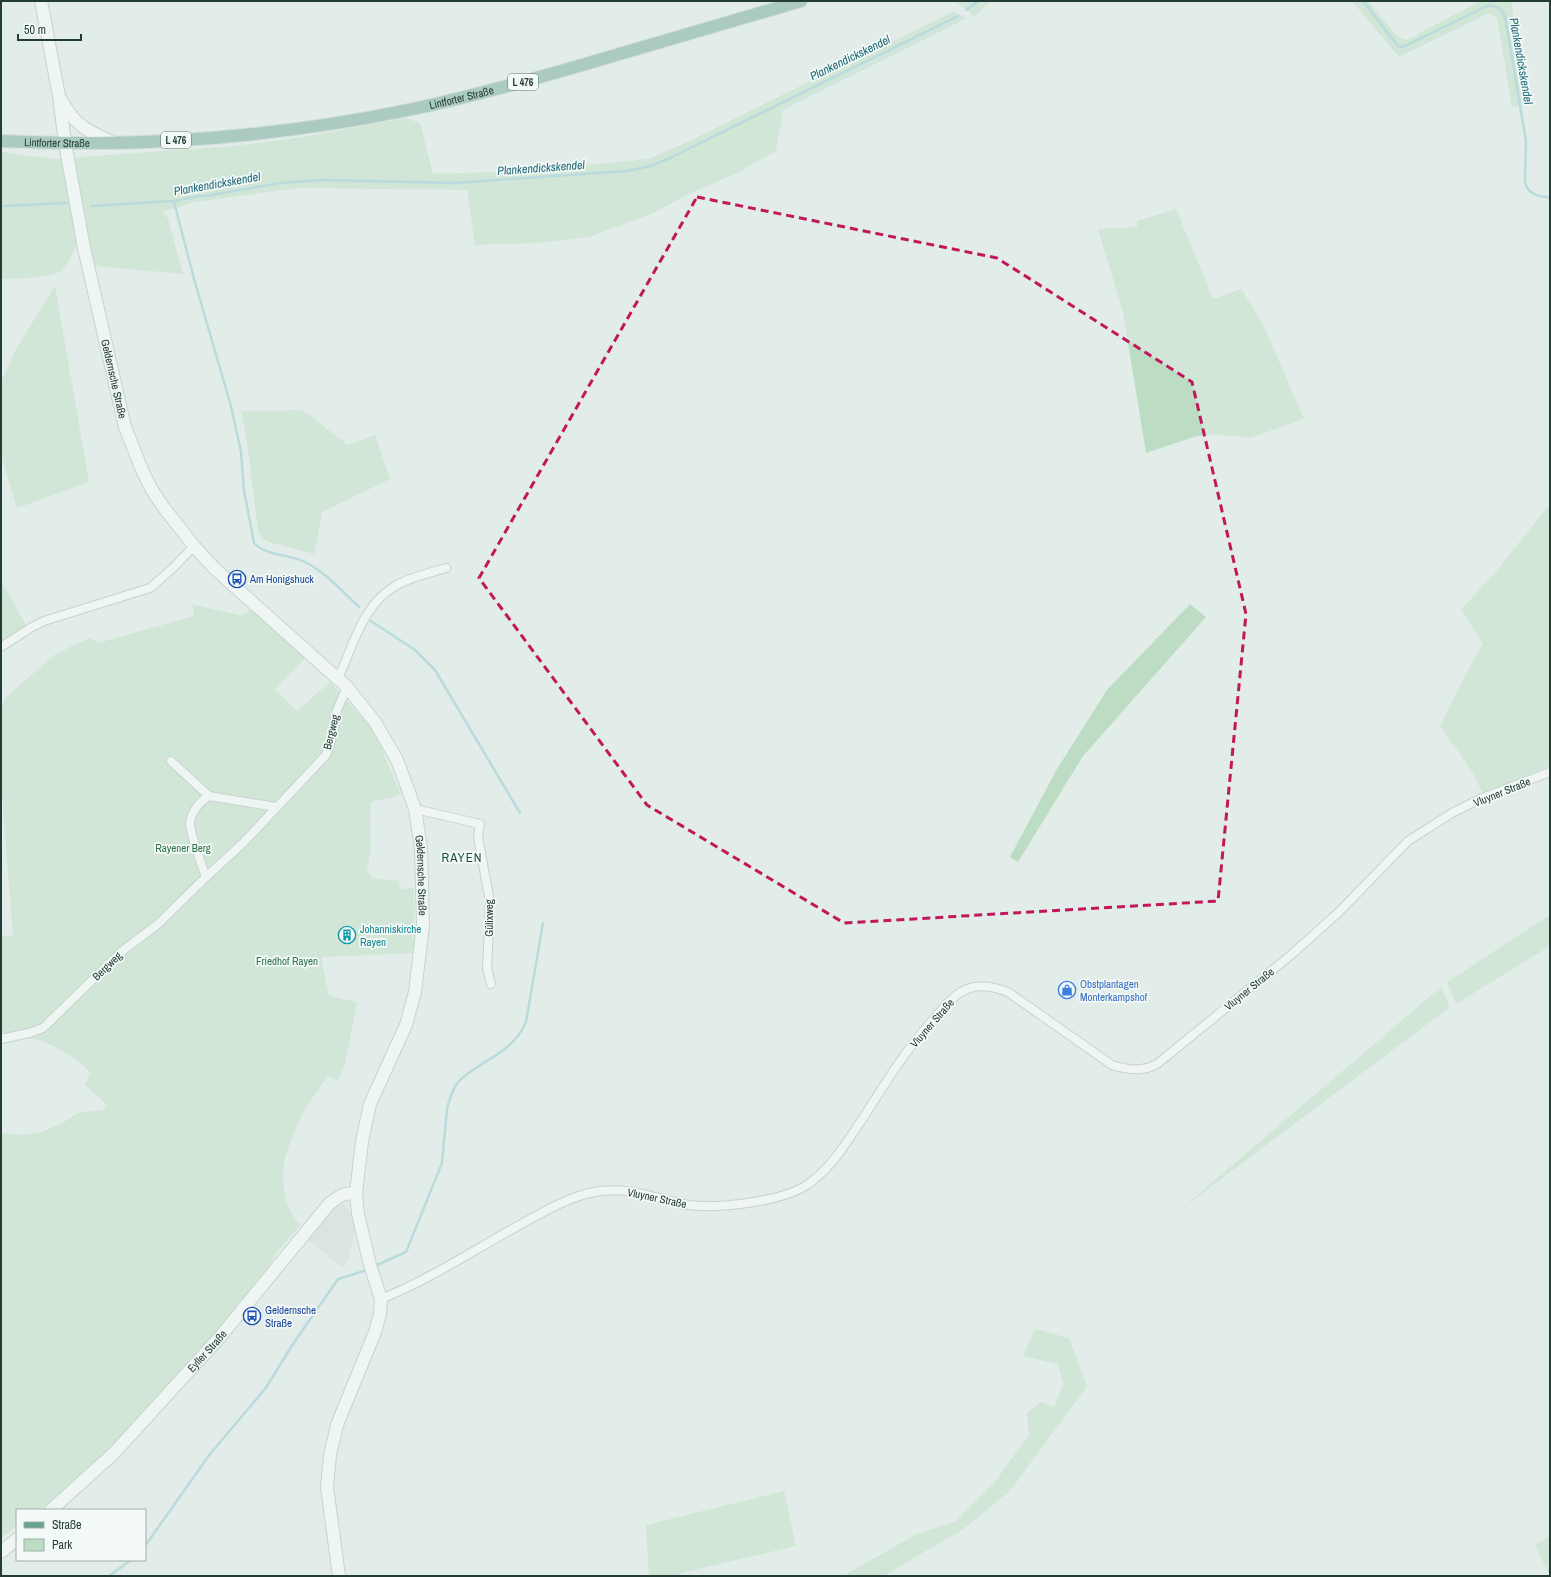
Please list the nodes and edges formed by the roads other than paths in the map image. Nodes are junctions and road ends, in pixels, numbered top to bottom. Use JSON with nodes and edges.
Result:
{"nodes":[{"id":1,"x":41,"y":1,"type":"edge"},
{"id":2,"x":801,"y":1,"type":"edge"},
{"id":3,"x":59,"y":96,"type":"junction"},
{"id":4,"x":1,"y":141,"type":"edge"},
{"id":5,"x":112,"y":142,"type":"junction"},
{"id":6,"x":65,"y":143,"type":"junction"},
{"id":7,"x":194,"y":546,"type":"junction"},
{"id":8,"x":446,"y":568,"type":"dead end"},
{"id":9,"x":1,"y":647,"type":"edge"},
{"id":10,"x":343,"y":683,"type":"junction"},
{"id":11,"x":171,"y":761,"type":"dead end"},
{"id":12,"x":1550,"y":772,"type":"edge"},
{"id":13,"x":209,"y":796,"type":"junction"},
{"id":14,"x":276,"y":807,"type":"junction"},
{"id":15,"x":415,"y":809,"type":"junction"},
{"id":16,"x":206,"y":877,"type":"junction"},
{"id":17,"x":491,"y":984,"type":"dead end"},
{"id":18,"x":1,"y":1039,"type":"edge"},
{"id":19,"x":356,"y":1193,"type":"junction"},
{"id":20,"x":381,"y":1299,"type":"junction"},
{"id":21,"x":52,"y":1509,"type":"edge"},
{"id":22,"x":16,"y":1540,"type":"edge"},
{"id":23,"x":1,"y":1552,"type":"edge"},
{"id":24,"x":339,"y":1576,"type":"edge"}],
"edges":[{"from":1,"to":3,"type":"main road","name":"Geldernsche Straße"},
{"from":2,"to":5,"type":"main road","name":"Lintforter Straße","number":"L 476"},
{"from":3,"to":5,"type":"main road","name":"Lintforter Straße"},
{"from":3,"to":6,"type":"main road","name":"Geldernsche Straße"},
{"from":4,"to":6,"type":"main road","name":"Lintforter Straße","number":"L 476"},
{"from":5,"to":6,"type":"main road","name":"Lintforter Straße","number":"L 476"},
{"from":6,"to":7,"type":"main road","name":"Geldernsche Straße"},
{"from":7,"to":9,"type":"street"},
{"from":7,"to":10,"type":"main road","name":"Geldernsche Straße"},
{"from":8,"to":10,"type":"street"},
{"from":10,"to":14,"type":"street","name":"Bergweg"},
{"from":10,"to":15,"type":"main road","name":"Geldernsche Straße"},
{"from":11,"to":13,"type":"street"},
{"from":12,"to":20,"type":"street","name":"Vluyner Straße"},
{"from":13,"to":14,"type":"street"},
{"from":13,"to":16,"type":"street"},
{"from":14,"to":16,"type":"street","name":"Bergweg"},
{"from":15,"to":17,"type":"street","name":"Gülixweg"},
{"from":15,"to":19,"type":"main road","name":"Geldernsche Straße"},
{"from":16,"to":18,"type":"street","name":"Bergweg"},
{"from":19,"to":20,"type":"main road","name":"Geldernsche Straße"},
{"from":19,"to":21,"type":"main road","name":"Eyller Straße"},
{"from":20,"to":24,"type":"main road","name":"Geldernsche Straße"},
{"from":22,"to":23,"type":"main road"}]}
